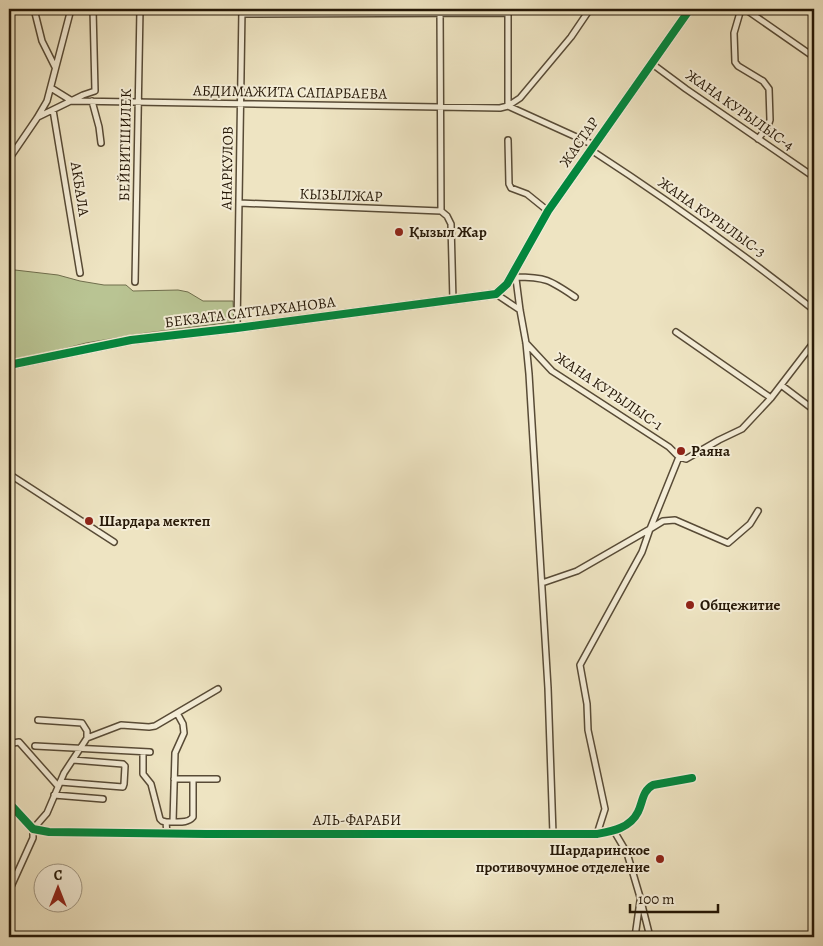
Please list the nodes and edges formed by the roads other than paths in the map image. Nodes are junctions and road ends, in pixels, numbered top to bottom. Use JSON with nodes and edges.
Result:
{"nodes":[{"id":1,"x":34,"y":9,"type":"edge"},
{"id":2,"x":71,"y":9,"type":"edge"},
{"id":3,"x":93,"y":9,"type":"edge"},
{"id":4,"x":140,"y":9,"type":"edge"},
{"id":5,"x":590,"y":9,"type":"edge"},
{"id":6,"x":690,"y":9,"type":"edge"},
{"id":7,"x":741,"y":9,"type":"edge"},
{"id":8,"x":745,"y":9,"type":"edge"},
{"id":9,"x":242,"y":11,"type":"edge"},
{"id":10,"x":440,"y":11,"type":"edge"},
{"id":11,"x":508,"y":11,"type":"edge"},
{"id":12,"x":814,"y":57,"type":"edge"},
{"id":13,"x":652,"y":63,"type":"junction"},
{"id":14,"x":55,"y":68,"type":"junction"},
{"id":15,"x":51,"y":88,"type":"junction"},
{"id":16,"x":72,"y":101,"type":"junction"},
{"id":17,"x":92,"y":102,"type":"junction"},
{"id":18,"x":138,"y":102,"type":"junction"},
{"id":19,"x":241,"y":103,"type":"junction"},
{"id":20,"x":440,"y":106,"type":"junction"},
{"id":21,"x":508,"y":106,"type":"junction"},
{"id":22,"x":53,"y":110,"type":"junction"},
{"id":23,"x":37,"y":118,"type":"junction"},
{"id":24,"x":758,"y":139,"type":"junction"},
{"id":25,"x":508,"y":140,"type":"dead end"},
{"id":26,"x":101,"y":143,"type":"dead end"},
{"id":27,"x":592,"y":147,"type":"junction"},
{"id":28,"x":9,"y":159,"type":"edge"},
{"id":29,"x":814,"y":177,"type":"edge"},
{"id":30,"x":239,"y":203,"type":"junction"},
{"id":31,"x":441,"y":211,"type":"junction"},
{"id":32,"x":548,"y":211,"type":"junction"},
{"id":33,"x":80,"y":273,"type":"dead end"},
{"id":34,"x":515,"y":273,"type":"junction"},
{"id":35,"x":135,"y":282,"type":"dead end"},
{"id":36,"x":496,"y":294,"type":"junction"},
{"id":37,"x":575,"y":297,"type":"dead end"},
{"id":38,"x":453,"y":301,"type":"junction"},
{"id":39,"x":520,"y":310,"type":"junction"},
{"id":40,"x":814,"y":310,"type":"edge"},
{"id":41,"x":237,"y":328,"type":"junction"},
{"id":42,"x":676,"y":332,"type":"dead end"},
{"id":43,"x":814,"y":342,"type":"edge"},
{"id":44,"x":526,"y":343,"type":"junction"},
{"id":45,"x":9,"y":365,"type":"edge"},
{"id":46,"x":781,"y":385,"type":"junction"},
{"id":47,"x":771,"y":398,"type":"junction"},
{"id":48,"x":814,"y":410,"type":"edge"},
{"id":49,"x":679,"y":457,"type":"junction"},
{"id":50,"x":9,"y":474,"type":"edge"},
{"id":51,"x":758,"y":512,"type":"dead end"},
{"id":52,"x":650,"y":529,"type":"junction"},
{"id":53,"x":114,"y":542,"type":"dead end"},
{"id":54,"x":542,"y":583,"type":"junction"},
{"id":55,"x":218,"y":689,"type":"dead end"},
{"id":56,"x":177,"y":713,"type":"junction"},
{"id":57,"x":38,"y":720,"type":"dead end"},
{"id":58,"x":87,"y":738,"type":"junction"},
{"id":59,"x":35,"y":746,"type":"dead end"},
{"id":60,"x":9,"y":748,"type":"edge"},
{"id":61,"x":80,"y":749,"type":"junction"},
{"id":62,"x":143,"y":752,"type":"junction"},
{"id":63,"x":150,"y":752,"type":"dead end"},
{"id":64,"x":72,"y":760,"type":"junction"},
{"id":65,"x":692,"y":778,"type":"dead end"},
{"id":66,"x":174,"y":779,"type":"junction"},
{"id":67,"x":193,"y":779,"type":"junction"},
{"id":68,"x":217,"y":779,"type":"dead end"},
{"id":69,"x":59,"y":784,"type":"junction"},
{"id":70,"x":54,"y":795,"type":"junction"},
{"id":71,"x":102,"y":799,"type":"dead end"},
{"id":72,"x":9,"y":803,"type":"edge"},
{"id":73,"x":170,"y":822,"type":"junction"},
{"id":74,"x":33,"y":829,"type":"junction"},
{"id":75,"x":614,"y":831,"type":"junction"},
{"id":76,"x":167,"y":834,"type":"junction"},
{"id":77,"x":553,"y":834,"type":"junction"},
{"id":78,"x":597,"y":834,"type":"junction"},
{"id":79,"x":9,"y":891,"type":"edge"},
{"id":80,"x":640,"y":896,"type":"junction"},
{"id":81,"x":635,"y":937,"type":"edge"},
{"id":82,"x":650,"y":937,"type":"edge"}],
"edges":[{"from":1,"to":14,"type":"street"},
{"from":2,"to":14,"type":"street"},
{"from":3,"to":16,"type":"street"},
{"from":4,"to":18,"type":"street","name":"БЕЙБИТШИЛЕК"},
{"from":5,"to":21,"type":"street"},
{"from":6,"to":13,"type":"street","name":"ЖАСТАР"},
{"from":7,"to":24,"type":"street"},
{"from":8,"to":12,"type":"street"},
{"from":9,"to":10,"type":"street"},
{"from":9,"to":19,"type":"street","name":"АНАРКУЛОВ"},
{"from":10,"to":11,"type":"street"},
{"from":10,"to":20,"type":"street"},
{"from":11,"to":21,"type":"street"},
{"from":13,"to":24,"type":"street","name":"ЖАНА КУРЫЛЫС-4"},
{"from":13,"to":27,"type":"street","name":"ЖАСТАР"},
{"from":14,"to":15,"type":"street"},
{"from":15,"to":16,"type":"street"},
{"from":15,"to":23,"type":"street"},
{"from":16,"to":17,"type":"street","name":"АБДИМАЖИТА САПАРБАЕВА"},
{"from":16,"to":22,"type":"street"},
{"from":17,"to":18,"type":"street","name":"АБДИМАЖИТА САПАРБАЕВА"},
{"from":17,"to":26,"type":"street"},
{"from":18,"to":19,"type":"street","name":"АБДИМАЖИТА САПАРБАЕВА"},
{"from":18,"to":35,"type":"street","name":"БЕЙБИТШИЛЕК"},
{"from":19,"to":20,"type":"street","name":"АБДИМАЖИТА САПАРБАЕВА"},
{"from":19,"to":30,"type":"street","name":"АНАРКУЛОВ"},
{"from":20,"to":21,"type":"street","name":"АБДИМАЖИТА САПАРБАЕВА"},
{"from":20,"to":31,"type":"street"},
{"from":21,"to":27,"type":"street","name":"АБДИМАЖИТА САПАРБАЕВА"},
{"from":22,"to":23,"type":"street"},
{"from":22,"to":33,"type":"street","name":"АКБАЛА"},
{"from":23,"to":28,"type":"street"},
{"from":24,"to":29,"type":"street","name":"ЖАНА КУРЫЛЫС-4"},
{"from":25,"to":32,"type":"street"},
{"from":27,"to":32,"type":"street","name":"ЖАСТАР"},
{"from":27,"to":40,"type":"street","name":"ЖАНА КУРЫЛЫС-3"},
{"from":30,"to":31,"type":"street","name":"КЫЗЫЛЖАР"},
{"from":30,"to":41,"type":"street","name":"АНАРКУЛОВ"},
{"from":31,"to":38,"type":"street"},
{"from":32,"to":34,"type":"street","name":"ЖАСТАР"},
{"from":34,"to":36,"type":"street","name":"ЖАСТАР"},
{"from":34,"to":37,"type":"street"},
{"from":34,"to":39,"type":"street"},
{"from":36,"to":38,"type":"street","name":"БЕКЗАТА САТТАРХАНОВА"},
{"from":36,"to":39,"type":"street"},
{"from":38,"to":41,"type":"street","name":"БЕКЗАТА САТТАРХАНОВА"},
{"from":39,"to":44,"type":"street"},
{"from":41,"to":45,"type":"street","name":"БЕКЗАТА САТТАРХАНОВА"},
{"from":42,"to":47,"type":"street"},
{"from":43,"to":46,"type":"street"},
{"from":44,"to":49,"type":"street","name":"ЖАНА КУРЫЛЫС-1"},
{"from":44,"to":54,"type":"street"},
{"from":46,"to":47,"type":"street"},
{"from":46,"to":48,"type":"street"},
{"from":47,"to":49,"type":"street"},
{"from":49,"to":52,"type":"street"},
{"from":50,"to":53,"type":"street"},
{"from":51,"to":52,"type":"street"},
{"from":52,"to":54,"type":"street"},
{"from":52,"to":78,"type":"street"},
{"from":54,"to":77,"type":"street"},
{"from":55,"to":56,"type":"street"},
{"from":56,"to":58,"type":"street"},
{"from":56,"to":66,"type":"street"},
{"from":57,"to":58,"type":"street"},
{"from":58,"to":61,"type":"street"},
{"from":59,"to":61,"type":"street"},
{"from":60,"to":69,"type":"street"},
{"from":61,"to":62,"type":"street"},
{"from":61,"to":64,"type":"street"},
{"from":62,"to":63,"type":"street"},
{"from":62,"to":73,"type":"street"},
{"from":64,"to":69,"type":"street"},
{"from":64,"to":69,"type":"street"},
{"from":65,"to":75,"type":"street","name":"АЛЬ-ФАРАБИ"},
{"from":66,"to":67,"type":"street"},
{"from":66,"to":73,"type":"street"},
{"from":67,"to":68,"type":"street"},
{"from":67,"to":73,"type":"street"},
{"from":69,"to":70,"type":"street"},
{"from":70,"to":71,"type":"street"},
{"from":70,"to":74,"type":"street"},
{"from":72,"to":74,"type":"street"},
{"from":73,"to":76,"type":"street"},
{"from":74,"to":76,"type":"street","name":"АЛЬ-ФАРАБИ"},
{"from":74,"to":79,"type":"street"},
{"from":75,"to":78,"type":"street","name":"АЛЬ-ФАРАБИ"},
{"from":75,"to":80,"type":"street"},
{"from":76,"to":77,"type":"street","name":"АЛЬ-ФАРАБИ"},
{"from":77,"to":78,"type":"street","name":"АЛЬ-ФАРАБИ"},
{"from":80,"to":81,"type":"street"},
{"from":80,"to":82,"type":"street"}]}
